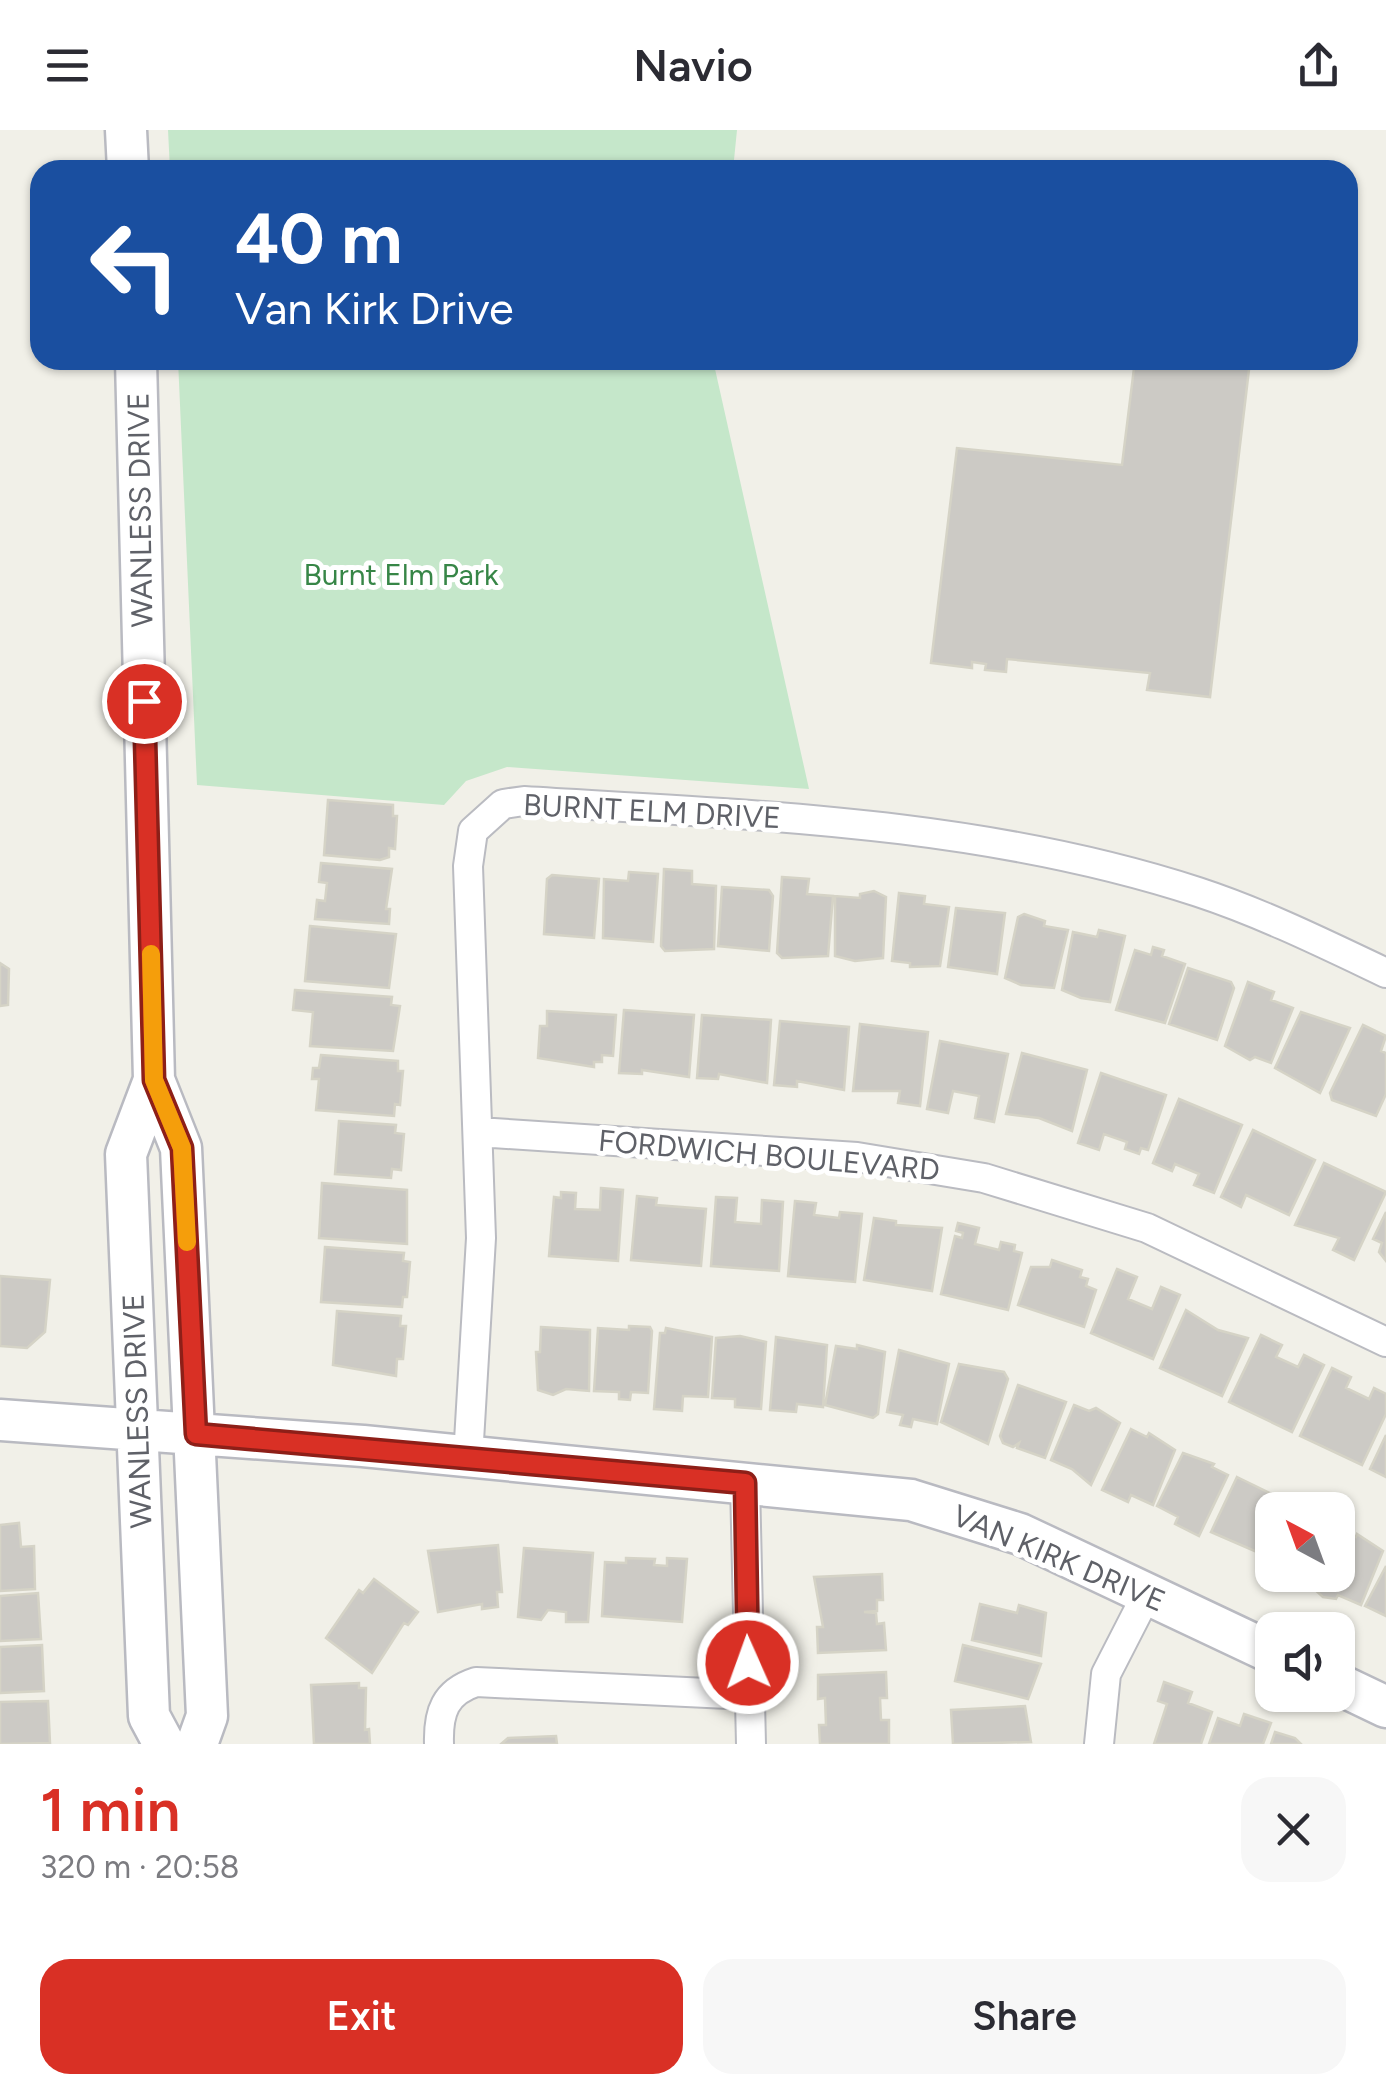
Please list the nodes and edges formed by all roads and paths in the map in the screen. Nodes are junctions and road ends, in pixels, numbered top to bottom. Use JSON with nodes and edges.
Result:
{"nodes":[{"id":1,"x":126,"y":130,"type":"edge"},
{"id":2,"x":128,"y":160,"type":"edge"},
{"id":3,"x":136,"y":370,"type":"edge"},
{"id":4,"x":1386,"y":973,"type":"edge"},
{"id":5,"x":154,"y":1080,"type":"junction"},
{"id":6,"x":478,"y":1132,"type":"junction"},
{"id":7,"x":1386,"y":1342,"type":"edge"},
{"id":8,"x":0,"y":1420,"type":"edge"},
{"id":9,"x":138,"y":1430,"type":"junction"},
{"id":10,"x":196,"y":1434,"type":"junction"},
{"id":11,"x":468,"y":1458,"type":"junction"},
{"id":12,"x":745,"y":1483,"type":"junction"},
{"id":13,"x":1147,"y":1594,"type":"junction"},
{"id":14,"x":1255,"y":1645,"type":"edge"},
{"id":15,"x":1355,"y":1692,"type":"edge"},
{"id":16,"x":749,"y":1695,"type":"junction"},
{"id":17,"x":1386,"y":1707,"type":"edge"},
{"id":18,"x":164,"y":1744,"type":"edge"},
{"id":19,"x":198,"y":1744,"type":"edge"},
{"id":20,"x":440,"y":1744,"type":"edge"},
{"id":21,"x":752,"y":1744,"type":"edge"},
{"id":22,"x":1099,"y":1744,"type":"edge"}],
"edges":[{"from":1,"to":2,"type":"main road"},
{"from":3,"to":5,"type":"main road","name":"WANLESS DRIVE"},
{"from":4,"to":6,"type":"street","name":"BURNT ELM DRIVE"},
{"from":5,"to":9,"type":"main road","name":"WANLESS DRIVE"},
{"from":5,"to":10,"type":"main road","name":"WANLESS DRIVE"},
{"from":6,"to":7,"type":"street","name":"FORDWICH BOULEVARD"},
{"from":6,"to":11,"type":"street","name":"BURNT ELM DRIVE"},
{"from":8,"to":9,"type":"main road","name":"VAN KIRK DRIVE"},
{"from":9,"to":10,"type":"main road","name":"VAN KIRK DRIVE"},
{"from":9,"to":18,"type":"main road","name":"WANLESS DRIVE"},
{"from":10,"to":11,"type":"main road","name":"VAN KIRK DRIVE"},
{"from":10,"to":19,"type":"main road","name":"WANLESS DRIVE"},
{"from":11,"to":12,"type":"main road","name":"VAN KIRK DRIVE"},
{"from":12,"to":13,"type":"main road","name":"VAN KIRK DRIVE"},
{"from":12,"to":16,"type":"street"},
{"from":13,"to":14,"type":"main road","name":"VAN KIRK DRIVE"},
{"from":13,"to":22,"type":"street"},
{"from":15,"to":17,"type":"main road"},
{"from":16,"to":20,"type":"street"},
{"from":16,"to":21,"type":"street"}]}
